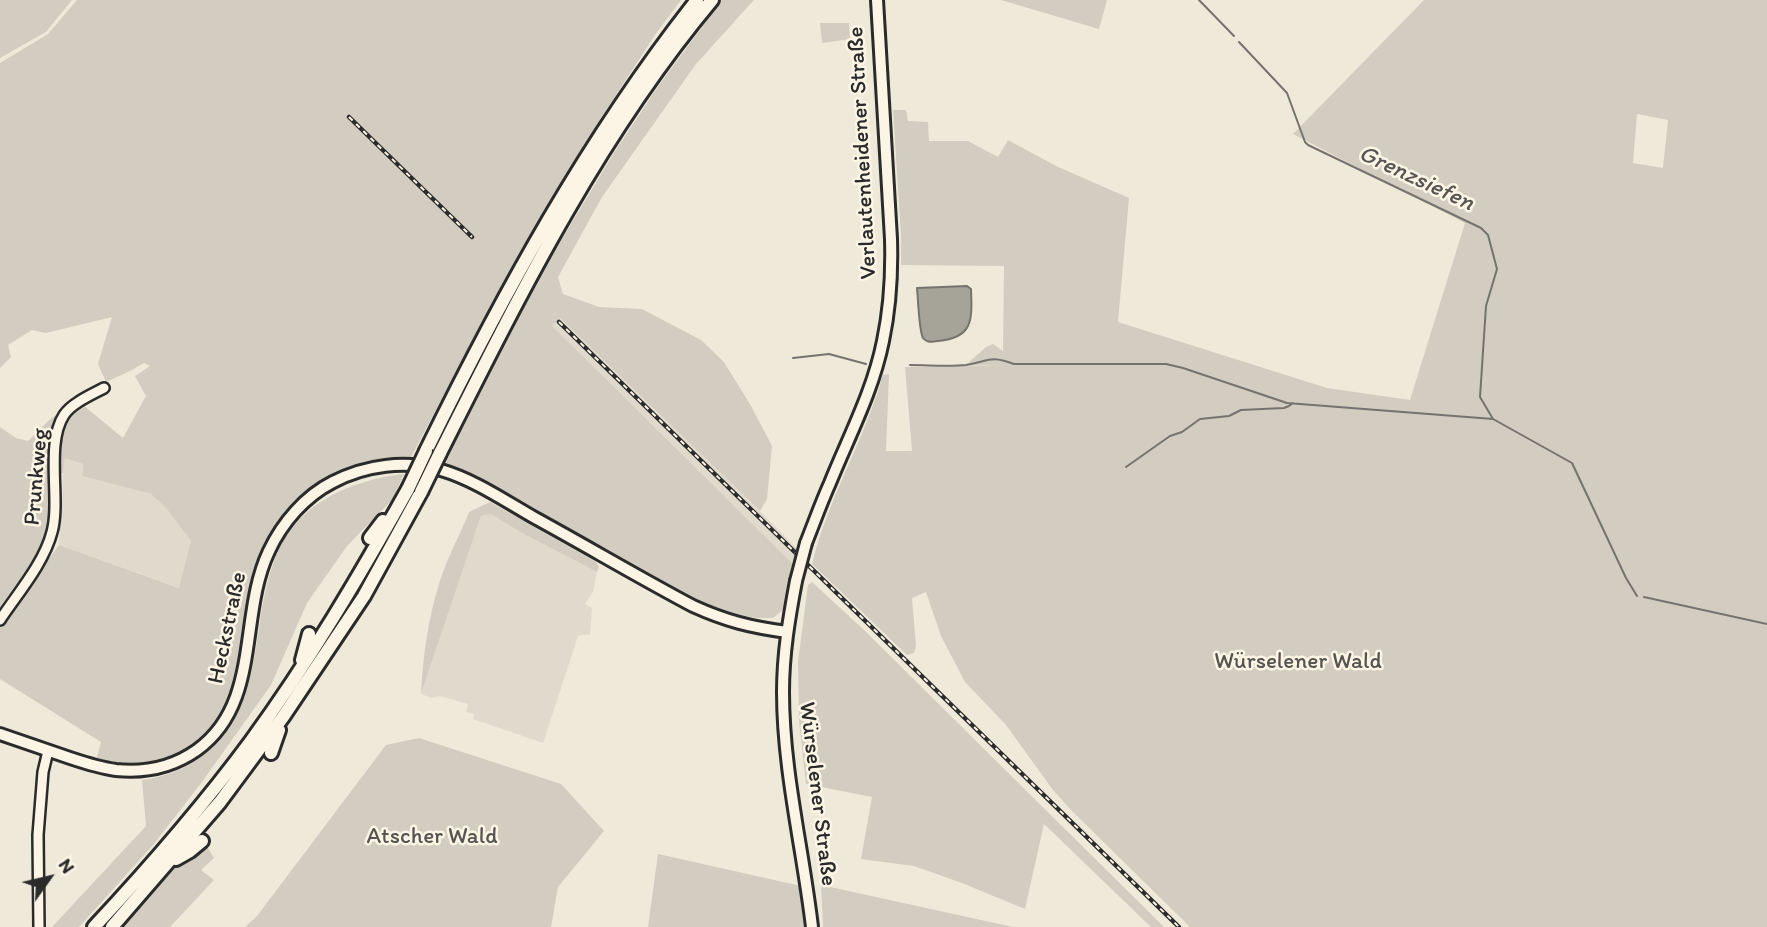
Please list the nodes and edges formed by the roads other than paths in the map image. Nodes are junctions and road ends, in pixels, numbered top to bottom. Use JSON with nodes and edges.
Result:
{"nodes":[{"id":1,"x":697,"y":0,"type":"edge"},
{"id":2,"x":712,"y":0,"type":"edge"},
{"id":3,"x":877,"y":0,"type":"edge"},
{"id":4,"x":104,"y":388,"type":"dead end"},
{"id":5,"x":410,"y":493,"type":"junction"},
{"id":6,"x":370,"y":538,"type":"dead end"},
{"id":7,"x":0,"y":620,"type":"edge"},
{"id":8,"x":787,"y":632,"type":"junction"},
{"id":9,"x":309,"y":634,"type":"dead end"},
{"id":10,"x":784,"y":665,"type":"joint"},
{"id":11,"x":299,"y":671,"type":"junction"},
{"id":12,"x":283,"y":717,"type":"junction"},
{"id":13,"x":0,"y":734,"type":"edge"},
{"id":14,"x":48,"y":751,"type":"junction"},
{"id":15,"x":271,"y":753,"type":"dead end"},
{"id":16,"x":202,"y":841,"type":"dead end"},
{"id":17,"x":169,"y":862,"type":"junction"},
{"id":18,"x":39,"y":927,"type":"edge"},
{"id":19,"x":94,"y":927,"type":"edge"},
{"id":20,"x":112,"y":927,"type":"edge"},
{"id":21,"x":812,"y":927,"type":"edge"}],
"edges":[{"from":1,"to":5,"type":"highway","bridge":true},
{"from":2,"to":5,"type":"highway","bridge":true},
{"from":3,"to":8,"type":"main road","name":"Verlautenheidener Straße","bridge":true},
{"from":4,"to":7,"type":"street","name":"Prunkweg"},
{"from":5,"to":6,"type":"highway"},
{"from":5,"to":11,"type":"highway"},
{"from":5,"to":12,"type":"highway"},
{"from":8,"to":10,"type":"main road","name":"Verlautenheidener Straße"},
{"from":8,"to":14,"type":"main road","name":"Heckstraße"},
{"from":9,"to":11,"type":"highway"},
{"from":10,"to":21,"type":"main road","name":"Würselener Straße"},
{"from":11,"to":19,"type":"highway"},
{"from":12,"to":15,"type":"highway"},
{"from":12,"to":17,"type":"highway"},
{"from":13,"to":14,"type":"main road","name":"Heckstraße"},
{"from":14,"to":18,"type":"street"},
{"from":16,"to":17,"type":"highway"},
{"from":17,"to":20,"type":"highway"}]}
